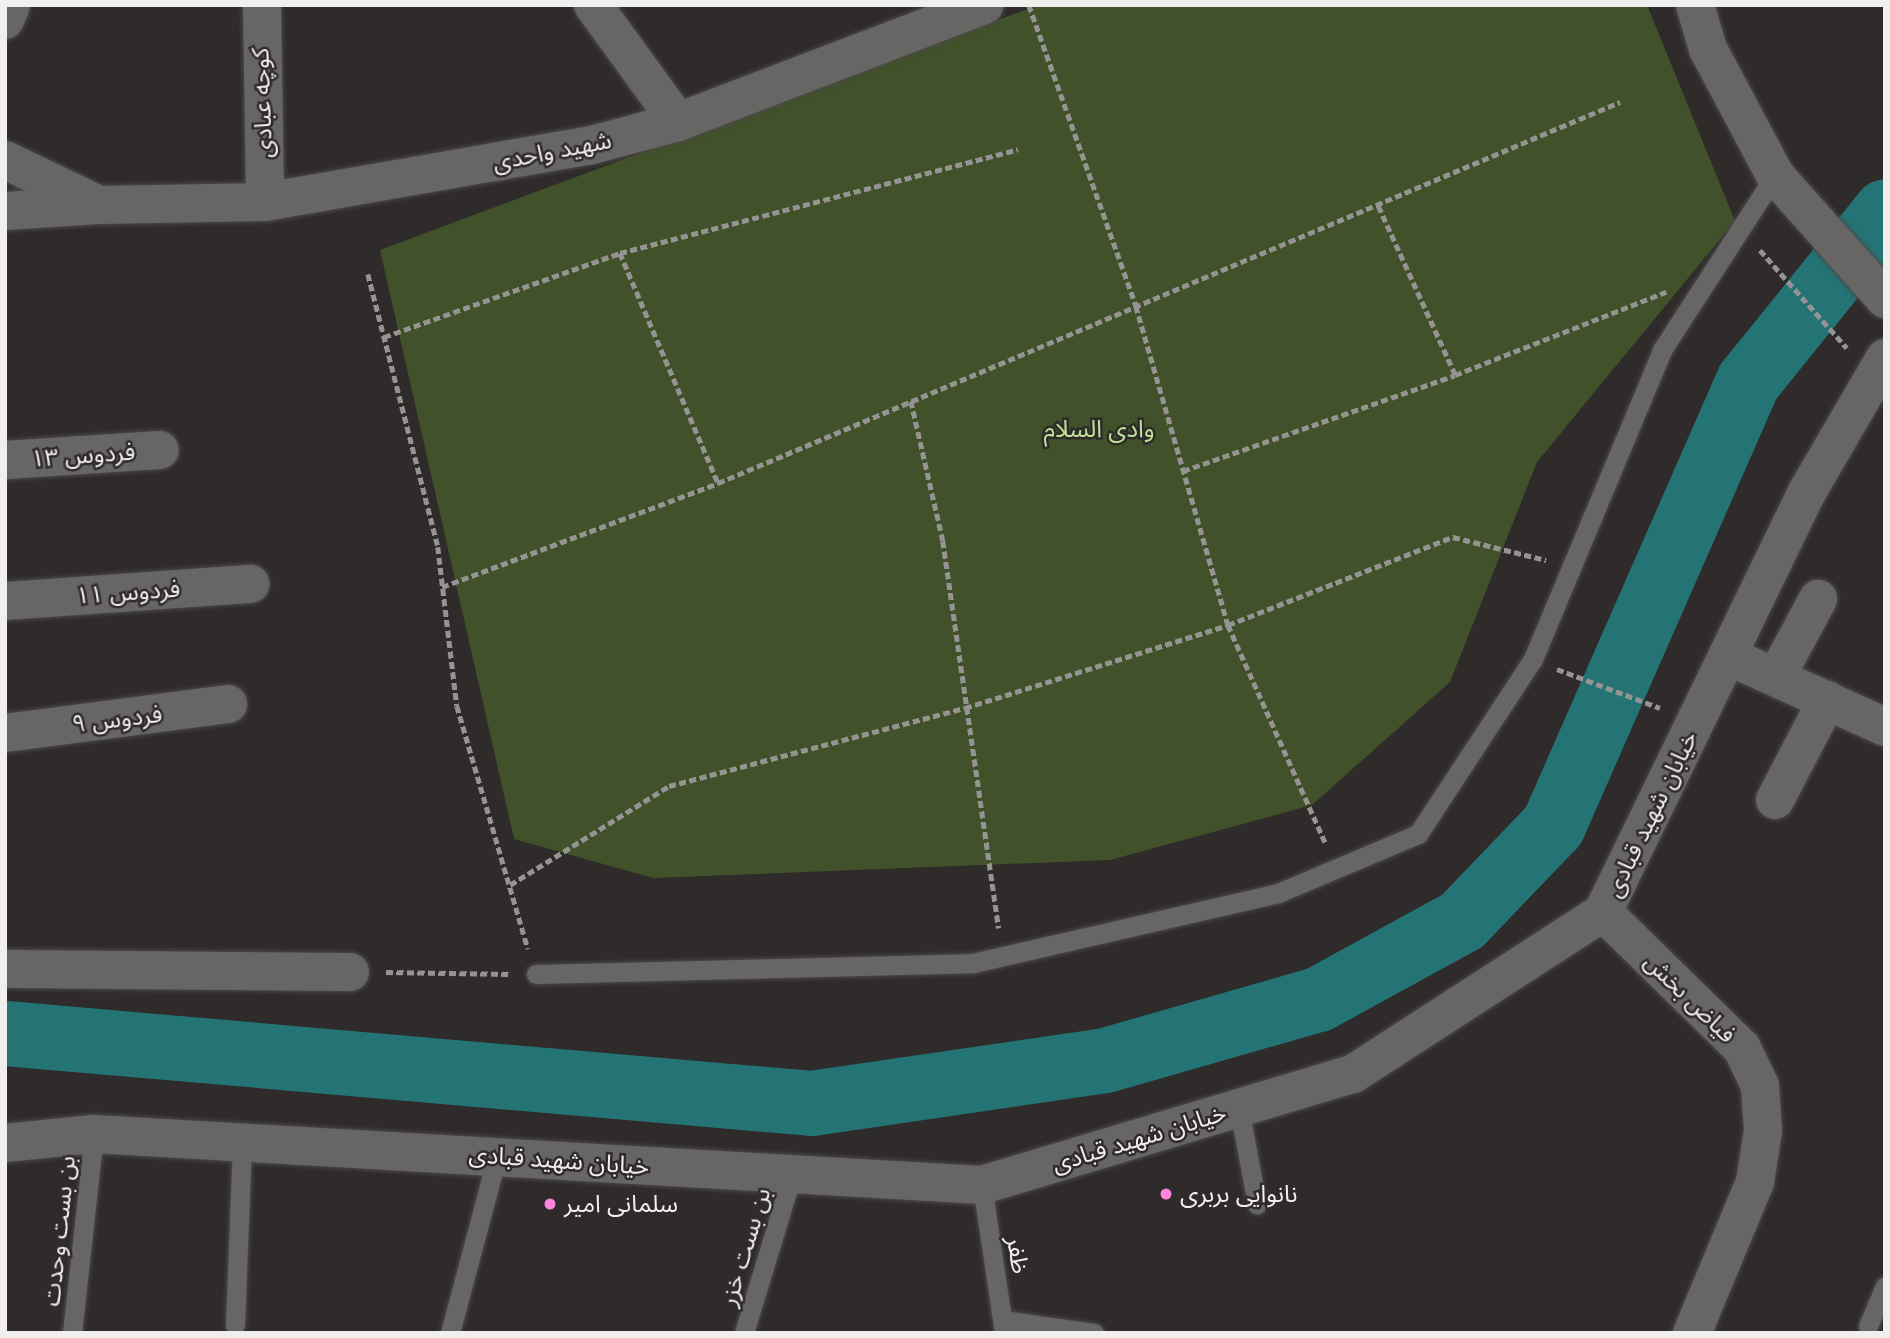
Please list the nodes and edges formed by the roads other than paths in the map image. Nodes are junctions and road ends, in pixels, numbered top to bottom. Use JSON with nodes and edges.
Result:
{"nodes":[{"id":1,"x":262,"y":5,"type":"edge"},
{"id":2,"x":593,"y":5,"type":"edge"},
{"id":3,"x":985,"y":5,"type":"edge"},
{"id":4,"x":1695,"y":5,"type":"edge"},
{"id":5,"x":678,"y":122,"type":"junction"},
{"id":6,"x":5,"y":160,"type":"edge"},
{"id":7,"x":1775,"y":175,"type":"junction"},
{"id":8,"x":265,"y":202,"type":"junction"},
{"id":9,"x":99,"y":205,"type":"junction"},
{"id":10,"x":5,"y":211,"type":"edge"},
{"id":11,"x":1885,"y":299,"type":"edge"},
{"id":12,"x":1879,"y":368,"type":"edge"},
{"id":13,"x":160,"y":450,"type":"dead end"},
{"id":14,"x":5,"y":460,"type":"edge"},
{"id":15,"x":250,"y":584,"type":"dead end"},
{"id":16,"x":1818,"y":599,"type":"dead end"},
{"id":17,"x":5,"y":601,"type":"edge"},
{"id":18,"x":1728,"y":656,"type":"junction"},
{"id":19,"x":1776,"y":677,"type":"junction"},
{"id":20,"x":1827,"y":700,"type":"junction"},
{"id":21,"x":228,"y":704,"type":"dead end"},
{"id":22,"x":1885,"y":727,"type":"edge"},
{"id":23,"x":5,"y":733,"type":"edge"},
{"id":24,"x":1775,"y":800,"type":"dead end"},
{"id":25,"x":1603,"y":912,"type":"junction"},
{"id":26,"x":5,"y":969,"type":"edge"},
{"id":27,"x":350,"y":972,"type":"road end"},
{"id":28,"x":536,"y":974,"type":"road end"},
{"id":29,"x":1239,"y":1108,"type":"junction"},
{"id":30,"x":94,"y":1134,"type":"junction"},
{"id":31,"x":242,"y":1142,"type":"junction"},
{"id":32,"x":5,"y":1143,"type":"edge"},
{"id":33,"x":497,"y":1156,"type":"junction"},
{"id":34,"x":792,"y":1175,"type":"junction"},
{"id":35,"x":982,"y":1185,"type":"junction"},
{"id":36,"x":1257,"y":1204,"type":"dead end"},
{"id":37,"x":1885,"y":1286,"type":"edge"},
{"id":38,"x":235,"y":1325,"type":"dead end"},
{"id":39,"x":1004,"y":1326,"type":"edge"},
{"id":40,"x":1868,"y":1326,"type":"dead end"},
{"id":41,"x":72,"y":1333,"type":"edge"},
{"id":42,"x":450,"y":1333,"type":"edge"},
{"id":43,"x":744,"y":1333,"type":"edge"},
{"id":44,"x":1094,"y":1333,"type":"edge"},
{"id":45,"x":1692,"y":1333,"type":"edge"}],
"edges":[{"from":1,"to":8,"type":"street","name":"کوچه عبادی"},
{"from":2,"to":5,"type":"street"},
{"from":3,"to":5,"type":"street","name":"شهید واحدی"},
{"from":4,"to":7,"type":"street"},
{"from":5,"to":8,"type":"street","name":"شهید واحدی"},
{"from":6,"to":9,"type":"street"},
{"from":7,"to":11,"type":"street"},
{"from":7,"to":28,"type":"lane"},
{"from":8,"to":9,"type":"street","name":"شهید واحدی"},
{"from":9,"to":10,"type":"street","name":"شهید واحدی"},
{"from":12,"to":18,"type":"street","name":"خیابان شهید قبادی"},
{"from":13,"to":14,"type":"street","name":"فردوس ۱۳"},
{"from":15,"to":17,"type":"street","name":"فردوس ۱۱"},
{"from":16,"to":19,"type":"street"},
{"from":18,"to":19,"type":"street"},
{"from":18,"to":25,"type":"street","name":"خیابان شهید قبادی"},
{"from":19,"to":20,"type":"street"},
{"from":20,"to":22,"type":"street"},
{"from":20,"to":24,"type":"street"},
{"from":21,"to":23,"type":"street","name":"فردوس ۹"},
{"from":25,"to":29,"type":"street","name":"خیابان شهید قبادی"},
{"from":25,"to":45,"type":"street","name":"فیاض بخش"},
{"from":26,"to":27,"type":"street"},
{"from":29,"to":35,"type":"street","name":"خیابان شهید قبادی"},
{"from":29,"to":36,"type":"lane"},
{"from":30,"to":31,"type":"street","name":"خیابان شهید قبادی"},
{"from":30,"to":32,"type":"street","name":"خیابان شهید قبادی"},
{"from":30,"to":41,"type":"lane","name":"بن بست وحدت"},
{"from":31,"to":33,"type":"street","name":"خیابان شهید قبادی"},
{"from":31,"to":38,"type":"lane"},
{"from":33,"to":34,"type":"street","name":"خیابان شهید قبادی"},
{"from":33,"to":42,"type":"lane"},
{"from":34,"to":35,"type":"street","name":"خیابان شهید قبادی"},
{"from":34,"to":43,"type":"lane","name":"بن بست خزر"},
{"from":35,"to":39,"type":"lane","name":"ظفر"},
{"from":37,"to":40,"type":"lane"},
{"from":39,"to":44,"type":"lane"}]}
